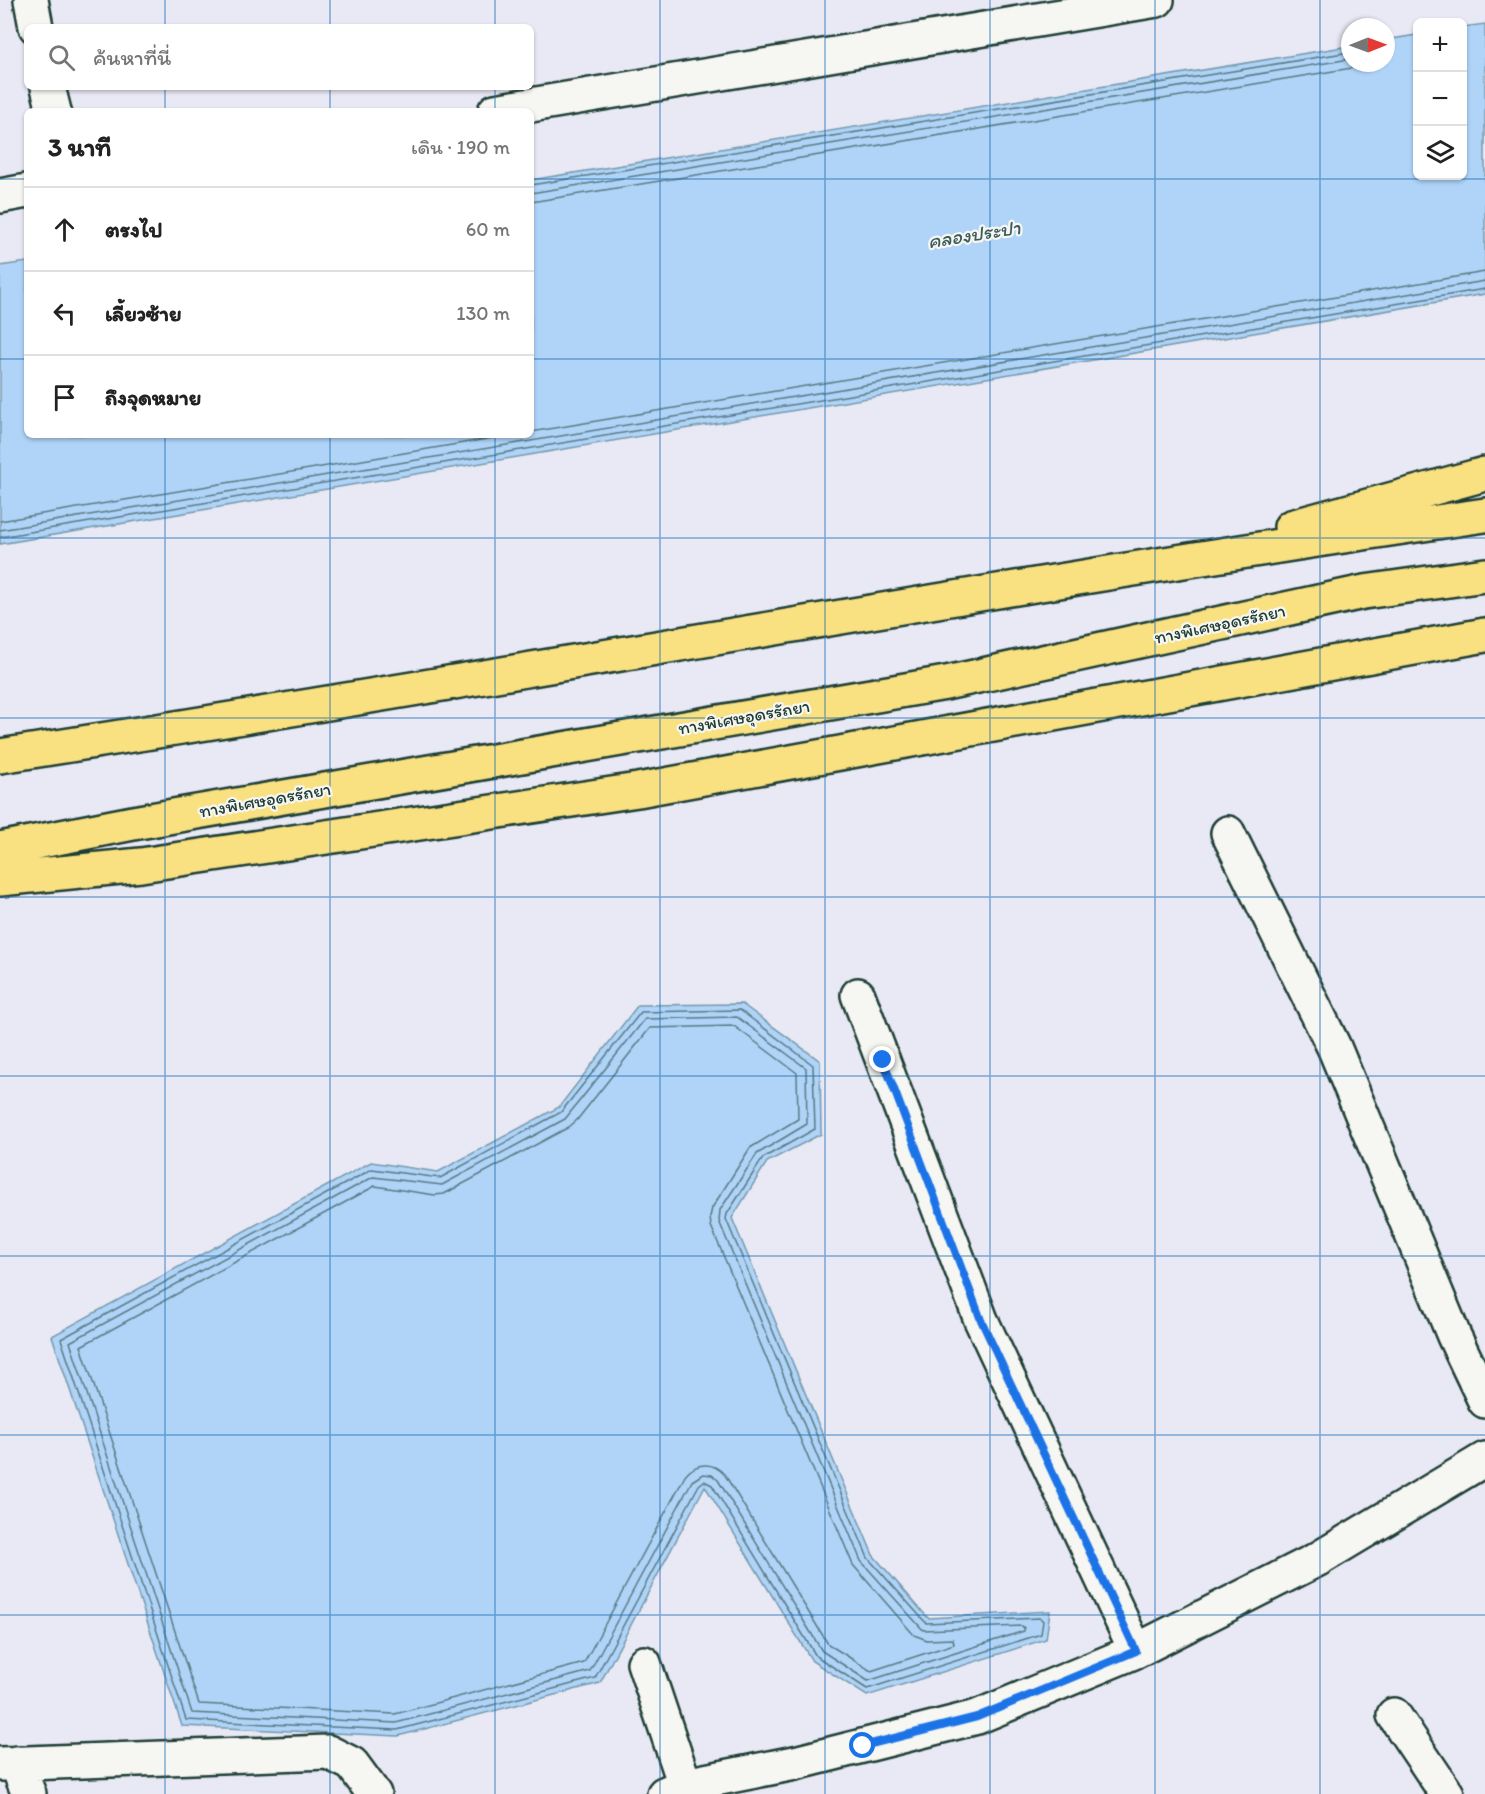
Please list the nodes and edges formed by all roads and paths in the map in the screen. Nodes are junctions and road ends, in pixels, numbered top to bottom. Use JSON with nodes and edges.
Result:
{"nodes":[{"id":1,"x":31,"y":0,"type":"edge"},
{"id":2,"x":1157,"y":0,"type":"edge"},
{"id":3,"x":35,"y":24,"type":"edge"},
{"id":4,"x":49,"y":90,"type":"edge"},
{"id":5,"x":53,"y":108,"type":"edge"},
{"id":6,"x":513,"y":108,"type":"edge"},
{"id":7,"x":24,"y":192,"type":"edge"},
{"id":8,"x":0,"y":196,"type":"edge"},
{"id":9,"x":1485,"y":474,"type":"edge"},
{"id":10,"x":1485,"y":515,"type":"edge"},
{"id":11,"x":1142,"y":568,"type":"junction"},
{"id":12,"x":1485,"y":575,"type":"edge"},
{"id":13,"x":1485,"y":635,"type":"edge"},
{"id":14,"x":0,"y":756,"type":"edge"},
{"id":15,"x":1228,"y":833,"type":"dead end"},
{"id":16,"x":0,"y":849,"type":"edge"},
{"id":17,"x":0,"y":879,"type":"edge"},
{"id":18,"x":858,"y":995,"type":"dead end"},
{"id":19,"x":1485,"y":1401,"type":"edge"},
{"id":20,"x":1485,"y":1459,"type":"edge"},
{"id":21,"x":1136,"y":1651,"type":"junction"},
{"id":22,"x":644,"y":1663,"type":"dead end"},
{"id":23,"x":1394,"y":1715,"type":"dead end"},
{"id":24,"x":8,"y":1763,"type":"edge"},
{"id":25,"x":675,"y":1789,"type":"edge"},
{"id":26,"x":29,"y":1794,"type":"edge"},
{"id":27,"x":374,"y":1794,"type":"edge"},
{"id":28,"x":1447,"y":1794,"type":"edge"}],
"edges":[{"from":1,"to":3,"type":"street"},
{"from":2,"to":6,"type":"street"},
{"from":4,"to":5,"type":"street"},
{"from":7,"to":8,"type":"street"},
{"from":9,"to":11,"type":"highway"},
{"from":10,"to":11,"type":"highway"},
{"from":11,"to":14,"type":"highway"},
{"from":12,"to":16,"type":"highway","name":"ทางพิเศษอุดรรัถยา"},
{"from":13,"to":17,"type":"highway"},
{"from":15,"to":19,"type":"street"},
{"from":18,"to":21,"type":"street"},
{"from":20,"to":21,"type":"street"},
{"from":21,"to":25,"type":"street"},
{"from":22,"to":25,"type":"street"},
{"from":23,"to":28,"type":"street"},
{"from":24,"to":26,"type":"street"},
{"from":24,"to":27,"type":"street"}]}
